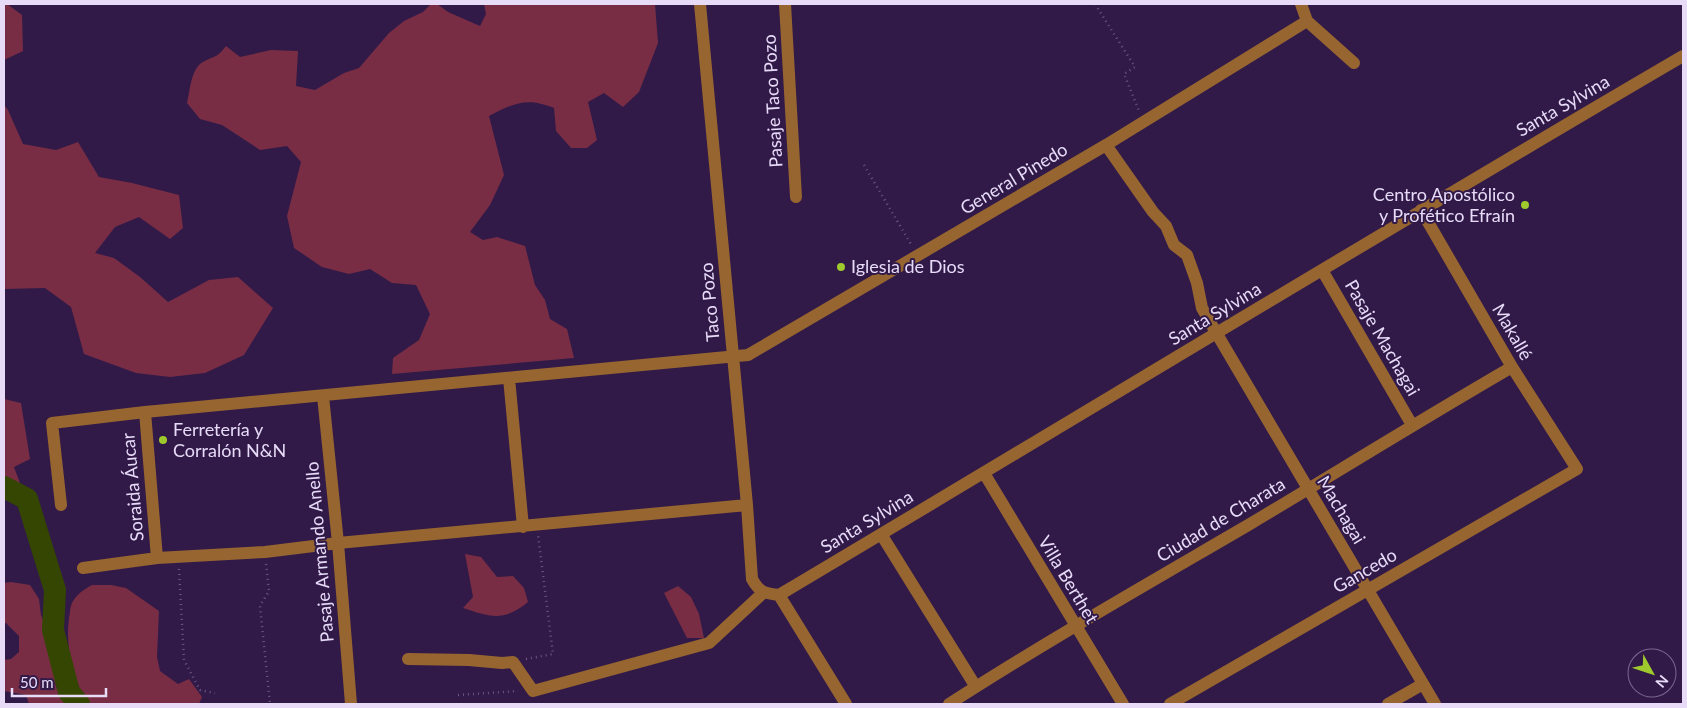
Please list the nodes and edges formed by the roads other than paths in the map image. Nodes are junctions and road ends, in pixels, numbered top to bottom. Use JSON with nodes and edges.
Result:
{"nodes":[{"id":1,"x":700,"y":4,"type":"edge"},
{"id":2,"x":784,"y":4,"type":"edge"},
{"id":3,"x":1301,"y":4,"type":"edge"},
{"id":4,"x":1307,"y":21,"type":"junction"},
{"id":5,"x":1683,"y":56,"type":"edge"},
{"id":6,"x":1354,"y":63,"type":"dead end"},
{"id":7,"x":1106,"y":145,"type":"junction"},
{"id":8,"x":796,"y":197,"type":"dead end"},
{"id":9,"x":1421,"y":210,"type":"junction"},
{"id":10,"x":1322,"y":270,"type":"junction"},
{"id":11,"x":1217,"y":334,"type":"junction"},
{"id":12,"x":733,"y":356,"type":"junction"},
{"id":13,"x":1512,"y":367,"type":"junction"},
{"id":14,"x":508,"y":378,"type":"junction"},
{"id":15,"x":323,"y":396,"type":"junction"},
{"id":16,"x":145,"y":412,"type":"junction"},
{"id":17,"x":1412,"y":425,"type":"junction"},
{"id":18,"x":1577,"y":469,"type":"joint"},
{"id":19,"x":984,"y":473,"type":"junction"},
{"id":20,"x":1308,"y":490,"type":"junction"},
{"id":21,"x":61,"y":505,"type":"dead end"},
{"id":22,"x":747,"y":505,"type":"junction"},
{"id":23,"x":523,"y":527,"type":"junction"},
{"id":24,"x":881,"y":534,"type":"junction"},
{"id":25,"x":338,"y":543,"type":"junction"},
{"id":26,"x":157,"y":558,"type":"junction"},
{"id":27,"x":83,"y":568,"type":"dead end"},
{"id":28,"x":1368,"y":589,"type":"junction"},
{"id":29,"x":763,"y":592,"type":"junction"},
{"id":30,"x":779,"y":595,"type":"junction"},
{"id":31,"x":1076,"y":626,"type":"junction"},
{"id":32,"x":408,"y":659,"type":"dead end"},
{"id":33,"x":1422,"y":684,"type":"junction"},
{"id":34,"x":976,"y":687,"type":"junction"},
{"id":35,"x":351,"y":704,"type":"edge"},
{"id":36,"x":846,"y":704,"type":"edge"},
{"id":37,"x":948,"y":704,"type":"edge"},
{"id":38,"x":1123,"y":704,"type":"edge"},
{"id":39,"x":1170,"y":704,"type":"edge"},
{"id":40,"x":1388,"y":704,"type":"edge"},
{"id":41,"x":1435,"y":704,"type":"edge"}],
"edges":[{"from":1,"to":12,"type":"street","name":"Taco Pozo"},
{"from":2,"to":8,"type":"street","name":"Pasaje Taco Pozo"},
{"from":3,"to":4,"type":"street"},
{"from":4,"to":6,"type":"street"},
{"from":4,"to":7,"type":"street","name":"General Pinedo"},
{"from":5,"to":9,"type":"street","name":"Santa Sylvina"},
{"from":7,"to":11,"type":"street","name":"Machagai"},
{"from":7,"to":12,"type":"street","name":"General Pinedo"},
{"from":9,"to":10,"type":"street","name":"Santa Sylvina"},
{"from":9,"to":13,"type":"street","name":"Makallé"},
{"from":10,"to":11,"type":"street","name":"Santa Sylvina"},
{"from":10,"to":17,"type":"street","name":"Pasaje Machagai"},
{"from":11,"to":19,"type":"street","name":"Santa Sylvina"},
{"from":11,"to":20,"type":"street","name":"Machagai"},
{"from":12,"to":14,"type":"street","name":"General Pinedo"},
{"from":12,"to":22,"type":"street","name":"Taco Pozo"},
{"from":13,"to":17,"type":"street","name":"Ciudad de Charata"},
{"from":13,"to":18,"type":"street","name":"Makallé"},
{"from":14,"to":15,"type":"street","name":"General Pinedo"},
{"from":14,"to":23,"type":"street"},
{"from":15,"to":16,"type":"street","name":"General Pinedo"},
{"from":15,"to":25,"type":"street","name":"Pasaje Armando Anello"},
{"from":16,"to":21,"type":"street","name":"General Pinedo"},
{"from":16,"to":26,"type":"street","name":"Soraida Áucar"},
{"from":17,"to":20,"type":"street","name":"Ciudad de Charata"},
{"from":18,"to":28,"type":"street","name":"Gancedo"},
{"from":19,"to":24,"type":"street","name":"Santa Sylvina"},
{"from":19,"to":31,"type":"street","name":"Villa Berthet"},
{"from":20,"to":28,"type":"street","name":"Machagai"},
{"from":20,"to":31,"type":"street","name":"Ciudad de Charata"},
{"from":22,"to":23,"type":"street"},
{"from":22,"to":29,"type":"street","name":"Taco Pozo"},
{"from":23,"to":25,"type":"street"},
{"from":24,"to":30,"type":"street","name":"Santa Sylvina"},
{"from":24,"to":34,"type":"street"},
{"from":25,"to":26,"type":"street"},
{"from":25,"to":35,"type":"street","name":"Pasaje Armando Anello"},
{"from":26,"to":27,"type":"street"},
{"from":28,"to":33,"type":"street","name":"Machagai"},
{"from":28,"to":39,"type":"street","name":"Gancedo"},
{"from":29,"to":30,"type":"street"},
{"from":29,"to":32,"type":"street"},
{"from":30,"to":36,"type":"street"},
{"from":31,"to":34,"type":"street","name":"Ciudad de Charata"},
{"from":31,"to":38,"type":"street","name":"Villa Berthet"},
{"from":33,"to":40,"type":"street"},
{"from":33,"to":41,"type":"street","name":"Machagai"},
{"from":34,"to":37,"type":"street","name":"Ciudad de Charata"}]}
